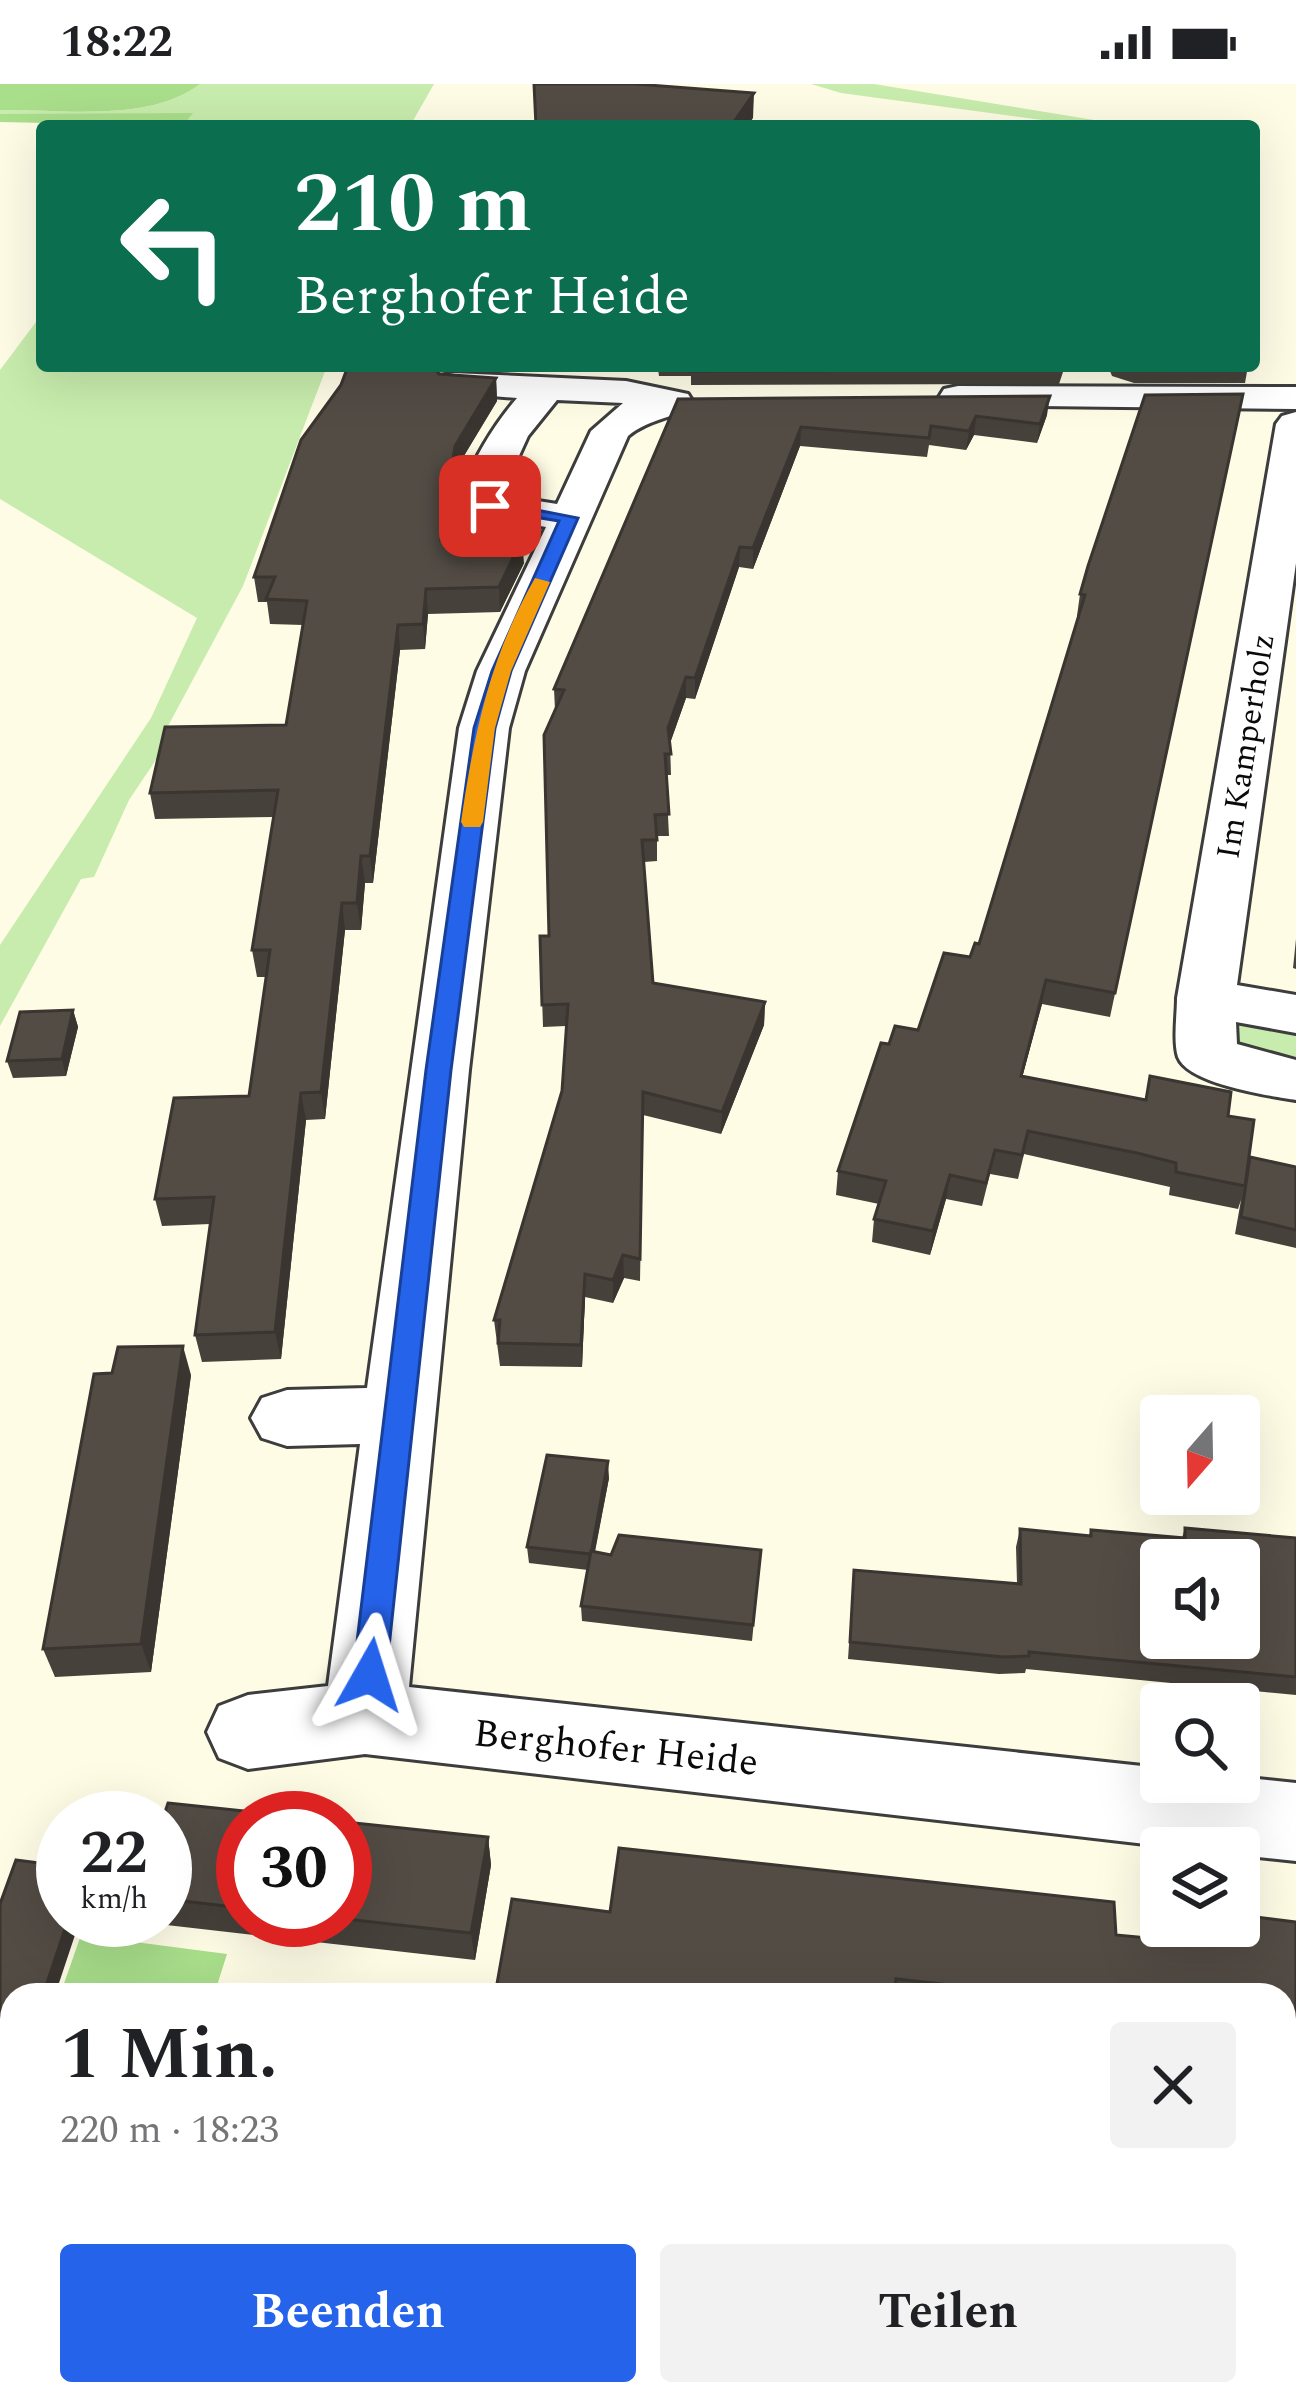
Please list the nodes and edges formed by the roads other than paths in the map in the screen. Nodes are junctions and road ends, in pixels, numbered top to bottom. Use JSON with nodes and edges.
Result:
{"nodes":[{"id":1,"x":454,"y":384,"type":"edge"},
{"id":2,"x":546,"y":390,"type":"junction"},
{"id":3,"x":928,"y":397,"type":"edge"},
{"id":4,"x":1296,"y":398,"type":"edge"},
{"id":5,"x":662,"y":402,"type":"junction"},
{"id":6,"x":706,"y":402,"type":"edge"},
{"id":7,"x":1296,"y":424,"type":"edge"},
{"id":8,"x":569,"y":518,"type":"junction"},
{"id":9,"x":1206,"y":998,"type":"junction"},
{"id":10,"x":1296,"y":1014,"type":"edge"},
{"id":11,"x":1296,"y":1080,"type":"edge"},
{"id":12,"x":400,"y":1415,"type":"junction"},
{"id":13,"x":287,"y":1418,"type":"dead end"},
{"id":14,"x":365,"y":1718,"type":"junction"},
{"id":15,"x":248,"y":1732,"type":"dead end"},
{"id":16,"x":1296,"y":1822,"type":"edge"}],
"edges":[{"from":1,"to":2,"type":"street"},
{"from":2,"to":5,"type":"street"},
{"from":2,"to":8,"type":"street"},
{"from":3,"to":4,"type":"street"},
{"from":5,"to":6,"type":"street"},
{"from":5,"to":8,"type":"street"},
{"from":7,"to":9,"type":"street","name":"Im Kamperholz"},
{"from":8,"to":12,"type":"street"},
{"from":9,"to":10,"type":"street"},
{"from":9,"to":11,"type":"street","name":"Im Kamperholz"},
{"from":12,"to":13,"type":"street"},
{"from":12,"to":14,"type":"street"},
{"from":14,"to":15,"type":"street","name":"Berghofer Heide"},
{"from":14,"to":16,"type":"street","name":"Berghofer Heide"}]}
